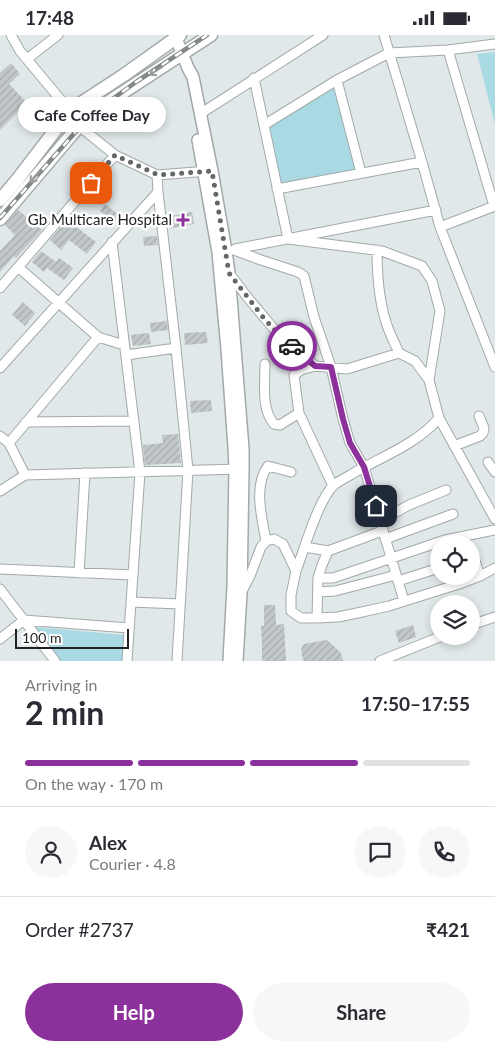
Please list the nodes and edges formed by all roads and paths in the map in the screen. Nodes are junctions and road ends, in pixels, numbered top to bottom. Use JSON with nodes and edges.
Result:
{"nodes":[{"id":1,"x":11,"y":35,"type":"edge"},
{"id":2,"x":58,"y":35,"type":"edge"},
{"id":3,"x":211,"y":35,"type":"edge"},
{"id":4,"x":323,"y":35,"type":"edge"},
{"id":5,"x":384,"y":35,"type":"edge"},
{"id":6,"x":177,"y":36,"type":"edge"},
{"id":7,"x":495,"y":44,"type":"edge"},
{"id":8,"x":448,"y":50,"type":"junction"},
{"id":9,"x":389,"y":53,"type":"junction"},
{"id":10,"x":183,"y":54,"type":"junction"},
{"id":11,"x":27,"y":59,"type":"junction"},
{"id":12,"x":188,"y":68,"type":"junction"},
{"id":13,"x":254,"y":78,"type":"junction"},
{"id":14,"x":337,"y":80,"type":"junction"},
{"id":15,"x":70,"y":111,"type":"junction"},
{"id":16,"x":200,"y":114,"type":"junction"},
{"id":17,"x":264,"y":125,"type":"junction"},
{"id":18,"x":79,"y":126,"type":"junction"},
{"id":19,"x":115,"y":155,"type":"junction"},
{"id":20,"x":422,"y":161,"type":"junction"},
{"id":21,"x":208,"y":171,"type":"junction"},
{"id":22,"x":361,"y":173,"type":"junction"},
{"id":23,"x":158,"y":175,"type":"junction"},
{"id":24,"x":278,"y":189,"type":"junction"},
{"id":25,"x":158,"y":192,"type":"junction"},
{"id":26,"x":0,"y":200,"type":"edge"},
{"id":27,"x":494,"y":206,"type":"edge"},
{"id":28,"x":436,"y":210,"type":"junction"},
{"id":29,"x":0,"y":219,"type":"edge"},
{"id":30,"x":440,"y":227,"type":"junction"},
{"id":31,"x":288,"y":239,"type":"junction"},
{"id":32,"x":112,"y":242,"type":"junction"},
{"id":33,"x":378,"y":250,"type":"junction"},
{"id":34,"x":226,"y":251,"type":"junction"},
{"id":35,"x":18,"y":267,"type":"junction"},
{"id":36,"x":229,"y":273,"type":"junction"},
{"id":37,"x":0,"y":288,"type":"edge"},
{"id":38,"x":58,"y":303,"type":"junction"},
{"id":39,"x":98,"y":337,"type":"junction"},
{"id":40,"x":124,"y":345,"type":"junction"},
{"id":41,"x":176,"y":349,"type":"junction"},
{"id":42,"x":399,"y":353,"type":"junction"},
{"id":43,"x":126,"y":355,"type":"junction"},
{"id":44,"x":265,"y":364,"type":"dead end"},
{"id":45,"x":315,"y":366,"type":"junction"},
{"id":46,"x":331,"y":367,"type":"junction"},
{"id":47,"x":495,"y":367,"type":"edge"},
{"id":48,"x":0,"y":368,"type":"edge"},
{"id":49,"x":429,"y":380,"type":"junction"},
{"id":50,"x":299,"y":413,"type":"junction"},
{"id":51,"x":479,"y":416,"type":"dead end"},
{"id":52,"x":439,"y":418,"type":"junction"},
{"id":53,"x":134,"y":421,"type":"junction"},
{"id":54,"x":26,"y":422,"type":"junction"},
{"id":55,"x":0,"y":436,"type":"edge"},
{"id":56,"x":9,"y":443,"type":"junction"},
{"id":57,"x":454,"y":446,"type":"junction"},
{"id":58,"x":488,"y":462,"type":"dead end"},
{"id":59,"x":364,"y":467,"type":"junction"},
{"id":60,"x":240,"y":469,"type":"junction"},
{"id":61,"x":188,"y":470,"type":"junction"},
{"id":62,"x":140,"y":472,"type":"junction"},
{"id":63,"x":291,"y":472,"type":"dead end"},
{"id":64,"x":495,"y":472,"type":"edge"},
{"id":65,"x":84,"y":473,"type":"junction"},
{"id":66,"x":26,"y":475,"type":"junction"},
{"id":67,"x":333,"y":486,"type":"junction"},
{"id":68,"x":446,"y":490,"type":"dead end"},
{"id":69,"x":0,"y":491,"type":"edge"},
{"id":70,"x":453,"y":514,"type":"dead end"},
{"id":71,"x":495,"y":519,"type":"edge"},
{"id":72,"x":380,"y":521,"type":"junction"},
{"id":73,"x":495,"y":530,"type":"edge"},
{"id":74,"x":384,"y":535,"type":"junction"},
{"id":75,"x":480,"y":536,"type":"edge"},
{"id":76,"x":266,"y":541,"type":"junction"},
{"id":77,"x":430,"y":546,"type":"edge"},
{"id":78,"x":305,"y":547,"type":"junction"},
{"id":79,"x":328,"y":551,"type":"junction"},
{"id":80,"x":391,"y":559,"type":"junction"},
{"id":81,"x":495,"y":568,"type":"edge"},
{"id":82,"x":0,"y":569,"type":"edge"},
{"id":83,"x":430,"y":570,"type":"edge"},
{"id":84,"x":296,"y":571,"type":"junction"},
{"id":85,"x":79,"y":573,"type":"junction"},
{"id":86,"x":133,"y":575,"type":"junction"},
{"id":87,"x":480,"y":576,"type":"edge"},
{"id":88,"x":318,"y":578,"type":"junction"},
{"id":89,"x":397,"y":578,"type":"junction"},
{"id":90,"x":456,"y":585,"type":"edge"},
{"id":91,"x":0,"y":589,"type":"edge"},
{"id":92,"x":318,"y":592,"type":"junction"},
{"id":93,"x":241,"y":593,"type":"junction"},
{"id":94,"x":404,"y":601,"type":"junction"},
{"id":95,"x":131,"y":602,"type":"junction"},
{"id":96,"x":180,"y":604,"type":"junction"},
{"id":97,"x":495,"y":617,"type":"edge"},
{"id":98,"x":317,"y":618,"type":"junction"},
{"id":99,"x":24,"y":621,"type":"junction"},
{"id":100,"x":480,"y":622,"type":"edge"},
{"id":101,"x":129,"y":628,"type":"junction"},
{"id":102,"x":0,"y":639,"type":"edge"},
{"id":103,"x":430,"y":641,"type":"edge"},
{"id":104,"x":55,"y":661,"type":"edge"},
{"id":105,"x":127,"y":661,"type":"edge"},
{"id":106,"x":177,"y":661,"type":"edge"},
{"id":107,"x":229,"y":661,"type":"edge"},
{"id":108,"x":237,"y":661,"type":"edge"},
{"id":109,"x":380,"y":661,"type":"edge"}],
"edges":[{"from":1,"to":11,"type":"street"},
{"from":2,"to":11,"type":"street"},
{"from":3,"to":10,"type":"main road"},
{"from":4,"to":13,"type":"street"},
{"from":5,"to":9,"type":"street"},
{"from":6,"to":10,"type":"street"},
{"from":6,"to":15,"type":"main road"},
{"from":7,"to":8,"type":"street"},
{"from":8,"to":9,"type":"street"},
{"from":8,"to":27,"type":"street"},
{"from":9,"to":14,"type":"street"},
{"from":9,"to":20,"type":"street"},
{"from":10,"to":12,"type":"street"},
{"from":10,"to":18,"type":"main road","one_way":true},
{"from":11,"to":15,"type":"street"},
{"from":12,"to":16,"type":"street"},
{"from":12,"to":21,"type":"street"},
{"from":13,"to":16,"type":"street"},
{"from":13,"to":17,"type":"street"},
{"from":14,"to":17,"type":"street"},
{"from":14,"to":22,"type":"street"},
{"from":15,"to":26,"type":"main road"},
{"from":16,"to":21,"type":"street"},
{"from":17,"to":24,"type":"street"},
{"from":18,"to":19,"type":"street"},
{"from":18,"to":29,"type":"main road","one_way":true},
{"from":19,"to":23,"type":"street"},
{"from":19,"to":35,"type":"street"},
{"from":20,"to":22,"type":"street"},
{"from":20,"to":28,"type":"street"},
{"from":21,"to":23,"type":"street"},
{"from":21,"to":34,"type":"street"},
{"from":22,"to":24,"type":"street"},
{"from":23,"to":25,"type":"street"},
{"from":24,"to":31,"type":"street"},
{"from":25,"to":32,"type":"street"},
{"from":25,"to":41,"type":"street"},
{"from":27,"to":30,"type":"street"},
{"from":28,"to":30,"type":"street"},
{"from":28,"to":31,"type":"street"},
{"from":30,"to":47,"type":"street"},
{"from":31,"to":33,"type":"street"},
{"from":31,"to":34,"type":"street"},
{"from":32,"to":38,"type":"street"},
{"from":32,"to":40,"type":"street"},
{"from":33,"to":42,"type":"street"},
{"from":33,"to":49,"type":"street"},
{"from":34,"to":36,"type":"street"},
{"from":34,"to":46,"type":"street"},
{"from":34,"to":60,"type":"street"},
{"from":35,"to":37,"type":"street"},
{"from":35,"to":38,"type":"street"},
{"from":36,"to":45,"type":"street"},
{"from":36,"to":60,"type":"street"},
{"from":38,"to":39,"type":"street"},
{"from":38,"to":48,"type":"street"},
{"from":39,"to":40,"type":"street"},
{"from":39,"to":54,"type":"street"},
{"from":40,"to":43,"type":"street"},
{"from":41,"to":43,"type":"street"},
{"from":41,"to":61,"type":"street"},
{"from":42,"to":46,"type":"street"},
{"from":42,"to":49,"type":"street"},
{"from":43,"to":53,"type":"street"},
{"from":44,"to":50,"type":"street"},
{"from":45,"to":46,"type":"street"},
{"from":45,"to":50,"type":"street"},
{"from":46,"to":59,"type":"street"},
{"from":49,"to":52,"type":"street"},
{"from":50,"to":67,"type":"street"},
{"from":51,"to":57,"type":"street"},
{"from":52,"to":57,"type":"street"},
{"from":52,"to":59,"type":"street"},
{"from":53,"to":54,"type":"street"},
{"from":53,"to":62,"type":"street"},
{"from":54,"to":56,"type":"street"},
{"from":55,"to":56,"type":"street"},
{"from":56,"to":66,"type":"street"},
{"from":57,"to":71,"type":"street"},
{"from":58,"to":64,"type":"street"},
{"from":59,"to":67,"type":"street"},
{"from":59,"to":72,"type":"street"},
{"from":60,"to":61,"type":"street"},
{"from":60,"to":93,"type":"street"},
{"from":60,"to":107,"type":"street"},
{"from":61,"to":62,"type":"street"},
{"from":61,"to":96,"type":"street"},
{"from":62,"to":65,"type":"street"},
{"from":62,"to":86,"type":"street"},
{"from":63,"to":76,"type":"street"},
{"from":65,"to":66,"type":"street"},
{"from":65,"to":85,"type":"street"},
{"from":66,"to":69,"type":"street"},
{"from":67,"to":78,"type":"street"},
{"from":68,"to":72,"type":"street"},
{"from":70,"to":74,"type":"street"},
{"from":72,"to":74,"type":"street"},
{"from":73,"to":75,"type":"street"},
{"from":74,"to":79,"type":"street"},
{"from":74,"to":80,"type":"street"},
{"from":76,"to":84,"type":"street"},
{"from":76,"to":93,"type":"street"},
{"from":77,"to":80,"type":"street"},
{"from":78,"to":79,"type":"street"},
{"from":78,"to":84,"type":"street"},
{"from":79,"to":88,"type":"street"},
{"from":80,"to":88,"type":"street"},
{"from":80,"to":89,"type":"street"},
{"from":81,"to":87,"type":"street"},
{"from":82,"to":85,"type":"street"},
{"from":83,"to":89,"type":"street"},
{"from":84,"to":98,"type":"street"},
{"from":85,"to":86,"type":"street"},
{"from":86,"to":95,"type":"street"},
{"from":88,"to":92,"type":"street"},
{"from":89,"to":92,"type":"street"},
{"from":89,"to":94,"type":"street"},
{"from":90,"to":94,"type":"street"},
{"from":91,"to":99,"type":"street"},
{"from":92,"to":98,"type":"street"},
{"from":93,"to":108,"type":"street"},
{"from":94,"to":98,"type":"street"},
{"from":95,"to":96,"type":"street"},
{"from":95,"to":101,"type":"street"},
{"from":96,"to":106,"type":"street"},
{"from":97,"to":100,"type":"street"},
{"from":99,"to":101,"type":"street"},
{"from":99,"to":102,"type":"street"},
{"from":99,"to":104,"type":"street"},
{"from":101,"to":105,"type":"street"},
{"from":103,"to":109,"type":"street"}]}
